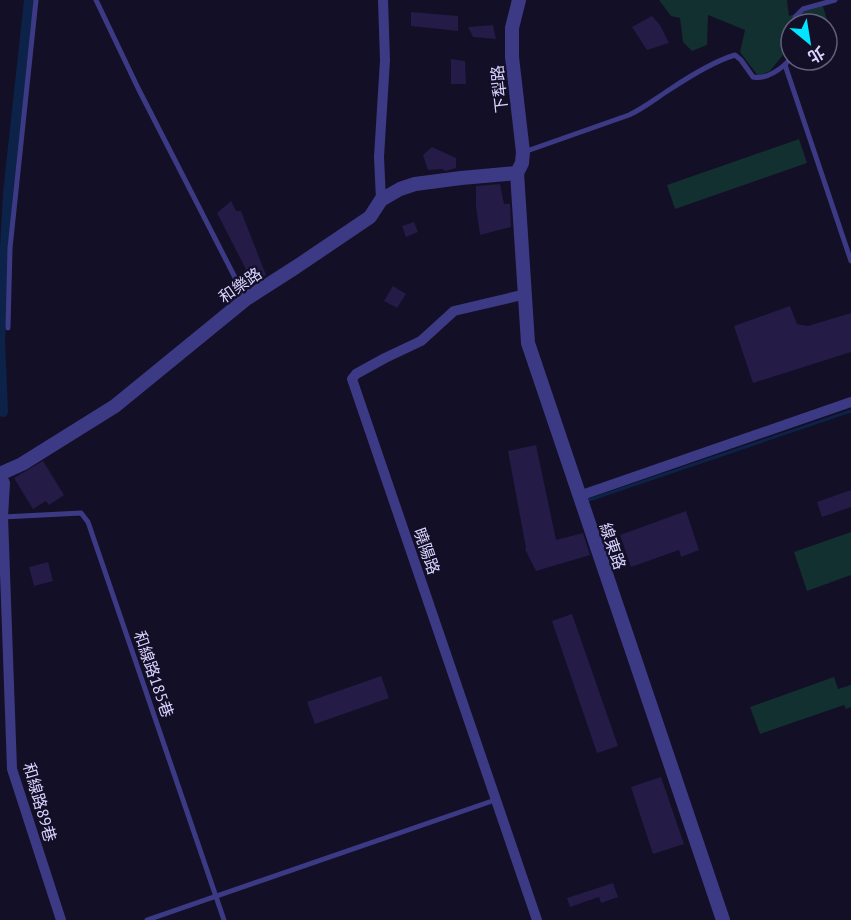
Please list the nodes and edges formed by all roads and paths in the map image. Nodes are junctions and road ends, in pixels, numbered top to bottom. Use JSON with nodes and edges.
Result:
{"nodes":[{"id":1,"x":36,"y":0,"type":"edge"},
{"id":2,"x":96,"y":0,"type":"edge"},
{"id":3,"x":383,"y":0,"type":"edge"},
{"id":4,"x":519,"y":0,"type":"edge"},
{"id":5,"x":835,"y":0,"type":"edge"},
{"id":6,"x":800,"y":12,"type":"edge"},
{"id":7,"x":779,"y":69,"type":"edge"},
{"id":8,"x":788,"y":72,"type":"edge"},
{"id":9,"x":523,"y":152,"type":"junction"},
{"id":10,"x":517,"y":173,"type":"junction"},
{"id":11,"x":381,"y":200,"type":"junction"},
{"id":12,"x":851,"y":261,"type":"edge"},
{"id":13,"x":526,"y":294,"type":"junction"},
{"id":14,"x":246,"y":299,"type":"junction"},
{"id":15,"x":8,"y":328,"type":"dead end"},
{"id":16,"x":851,"y":402,"type":"edge"},
{"id":17,"x":0,"y":474,"type":"edge"},
{"id":18,"x":579,"y":496,"type":"junction"},
{"id":19,"x":3,"y":516,"type":"junction"},
{"id":20,"x":495,"y":800,"type":"junction"},
{"id":21,"x":216,"y":896,"type":"junction"},
{"id":22,"x":61,"y":920,"type":"edge"},
{"id":23,"x":147,"y":920,"type":"edge"},
{"id":24,"x":224,"y":920,"type":"edge"},
{"id":25,"x":537,"y":920,"type":"edge"},
{"id":26,"x":723,"y":920,"type":"edge"}],
"edges":[{"from":1,"to":15,"type":"lane"},
{"from":2,"to":14,"type":"lane"},
{"from":3,"to":11,"type":"street"},
{"from":4,"to":9,"type":"street","name":"下犁路"},
{"from":5,"to":6,"type":"lane"},
{"from":7,"to":9,"type":"lane"},
{"from":8,"to":12,"type":"lane"},
{"from":9,"to":10,"type":"street","name":"下犁路"},
{"from":10,"to":11,"type":"street","name":"和樂路"},
{"from":10,"to":13,"type":"street","name":"線東路"},
{"from":11,"to":14,"type":"street","name":"和樂路"},
{"from":13,"to":18,"type":"street","name":"線東路"},
{"from":13,"to":20,"type":"street","name":"曉陽路"},
{"from":14,"to":17,"type":"street","name":"和樂路"},
{"from":16,"to":18,"type":"street"},
{"from":17,"to":19,"type":"street","name":"和線路89巷"},
{"from":18,"to":26,"type":"street","name":"線東路"},
{"from":19,"to":21,"type":"lane","name":"和線路185巷"},
{"from":19,"to":22,"type":"street","name":"和線路89巷"},
{"from":20,"to":21,"type":"lane"},
{"from":20,"to":25,"type":"street","name":"曉陽路"},
{"from":21,"to":23,"type":"lane"},
{"from":21,"to":24,"type":"lane","name":"和線路185巷"}]}
